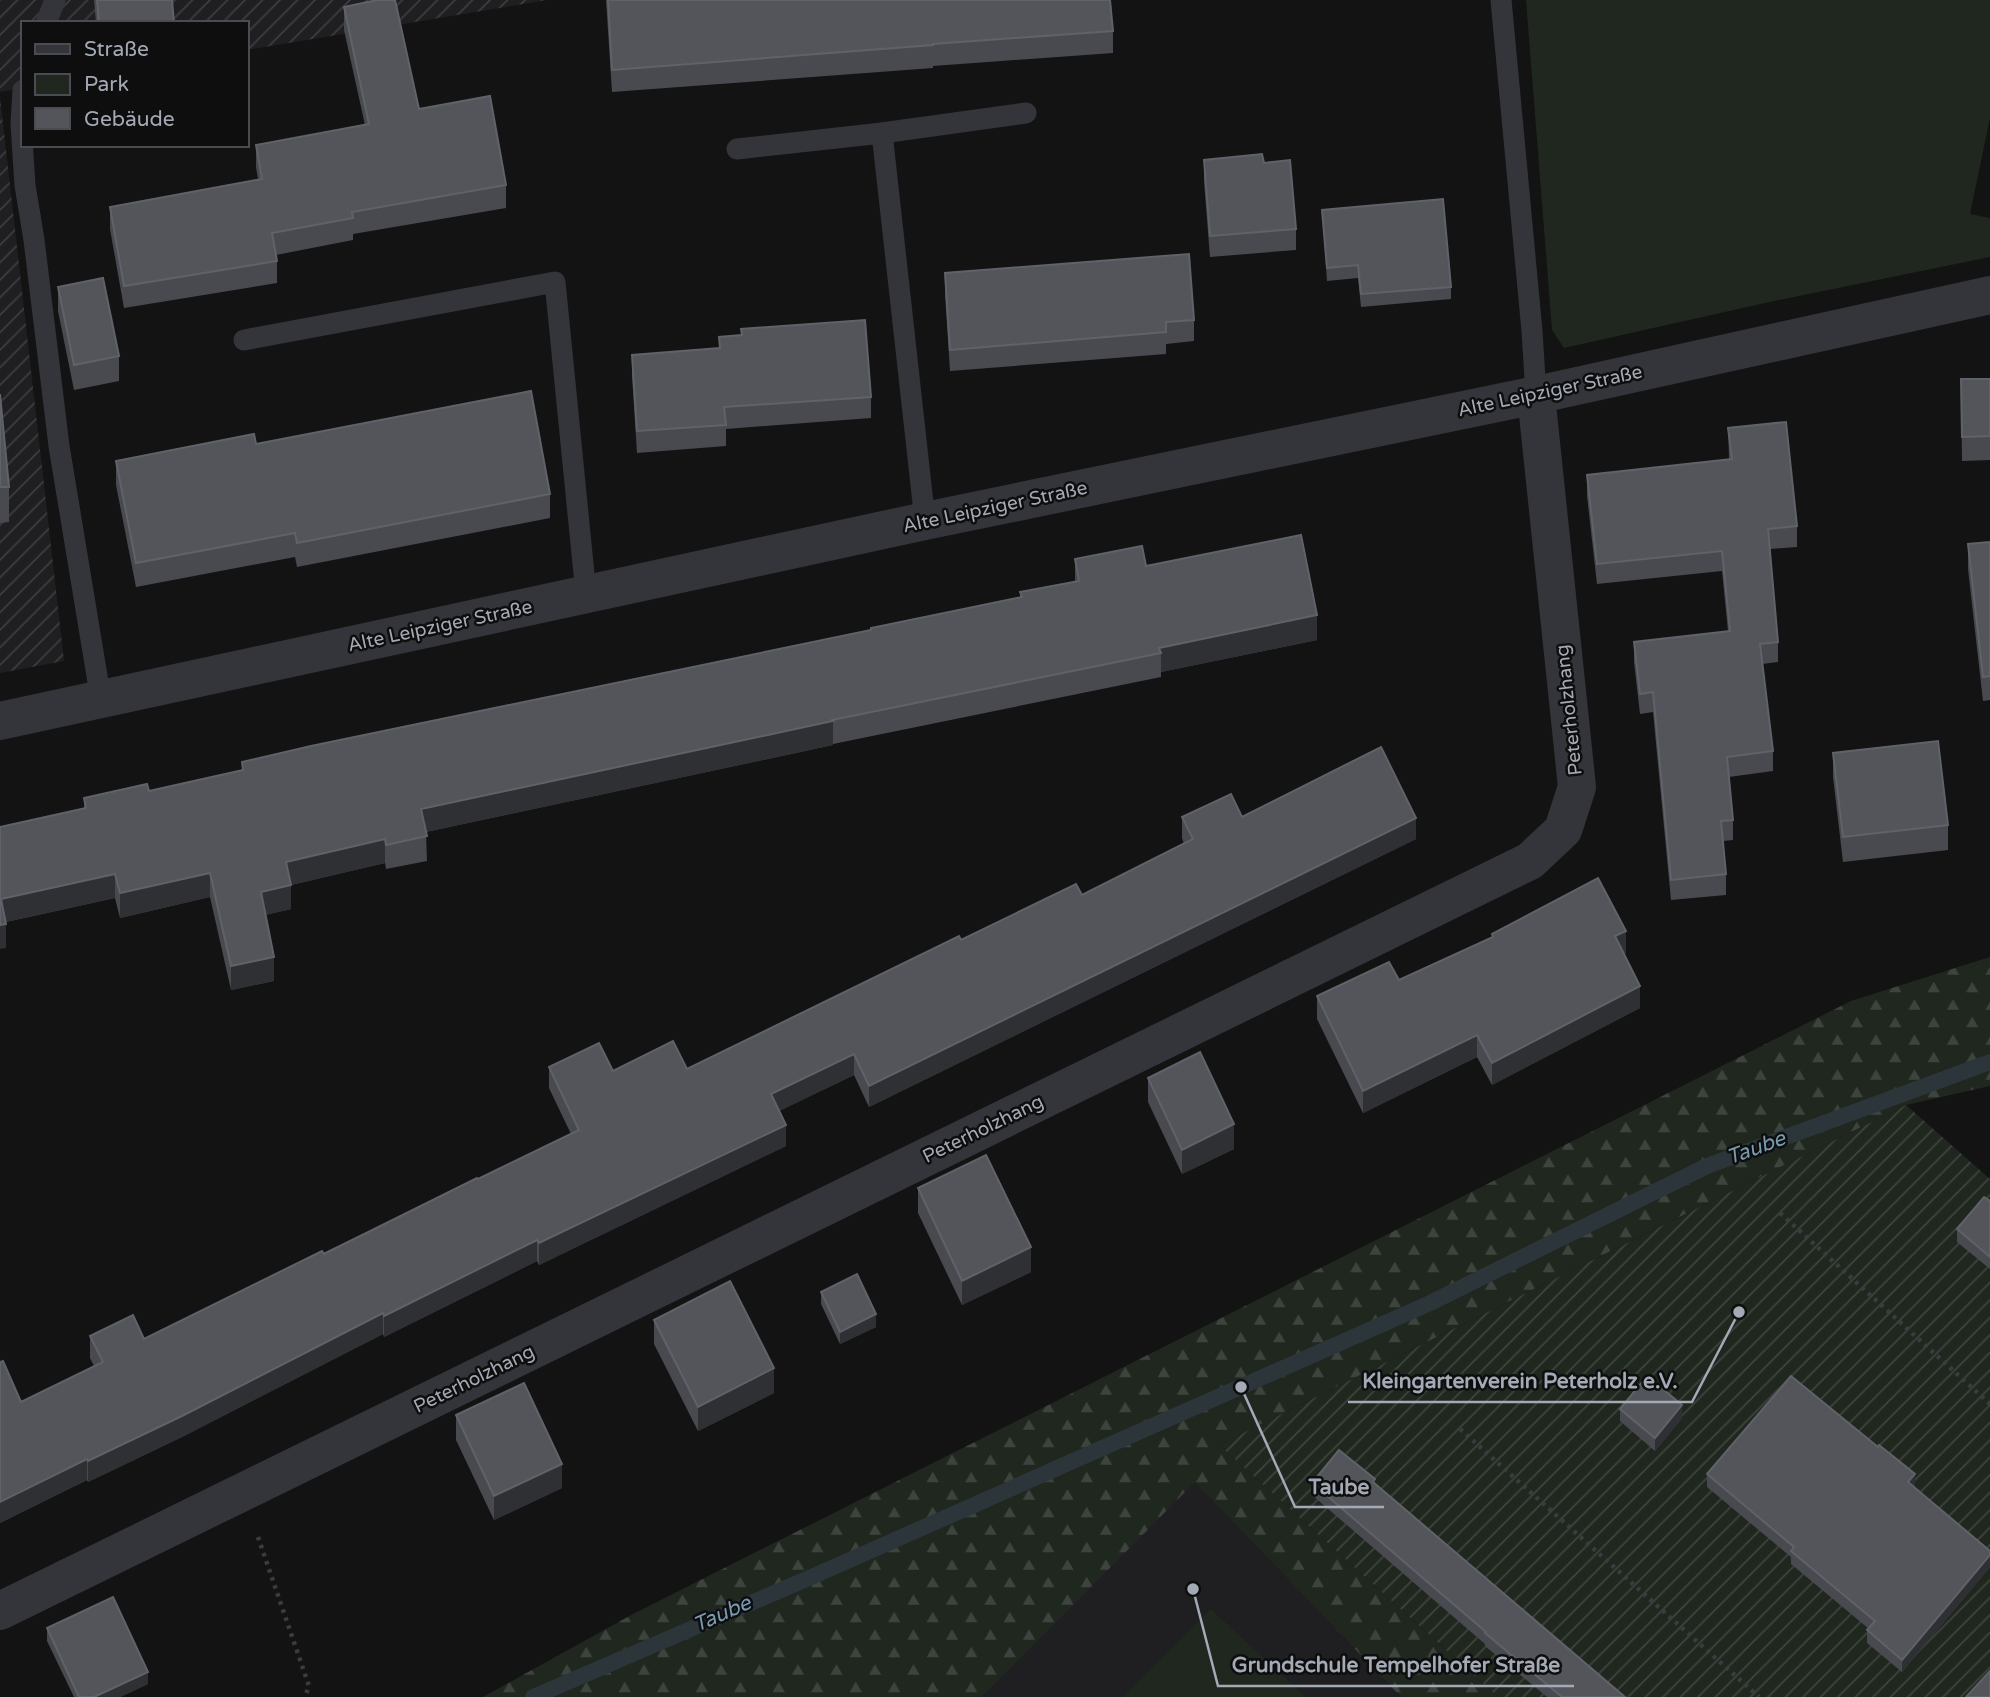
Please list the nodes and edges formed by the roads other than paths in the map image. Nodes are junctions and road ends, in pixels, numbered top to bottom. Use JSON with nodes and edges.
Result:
{"nodes":[{"id":1,"x":55,"y":0,"type":"edge"},
{"id":2,"x":1501,"y":0,"type":"edge"},
{"id":3,"x":47,"y":21,"type":"edge"},
{"id":4,"x":1026,"y":113,"type":"dead end"},
{"id":5,"x":882,"y":133,"type":"junction"},
{"id":6,"x":22,"y":147,"type":"edge"},
{"id":7,"x":737,"y":149,"type":"dead end"},
{"id":8,"x":1990,"y":295,"type":"edge"},
{"id":9,"x":244,"y":340,"type":"dead end"},
{"id":10,"x":1536,"y":395,"type":"junction"},
{"id":11,"x":925,"y":521,"type":"junction"},
{"id":12,"x":586,"y":594,"type":"junction"},
{"id":13,"x":101,"y":700,"type":"junction"},
{"id":14,"x":0,"y":721,"type":"edge"},
{"id":15,"x":0,"y":1611,"type":"edge"}],
"edges":[{"from":1,"to":3,"type":"lane"},
{"from":2,"to":10,"type":"lane"},
{"from":4,"to":5,"type":"lane"},
{"from":5,"to":7,"type":"lane"},
{"from":5,"to":11,"type":"lane"},
{"from":6,"to":13,"type":"lane"},
{"from":8,"to":10,"type":"street","name":"Alte Leipziger Straße"},
{"from":9,"to":12,"type":"lane"},
{"from":10,"to":11,"type":"street","name":"Alte Leipziger Straße"},
{"from":10,"to":15,"type":"street","name":"Peterholzhang"},
{"from":11,"to":12,"type":"street","name":"Alte Leipziger Straße"},
{"from":12,"to":13,"type":"street","name":"Alte Leipziger Straße"},
{"from":13,"to":14,"type":"street","name":"Alte Leipziger Straße"}]}
